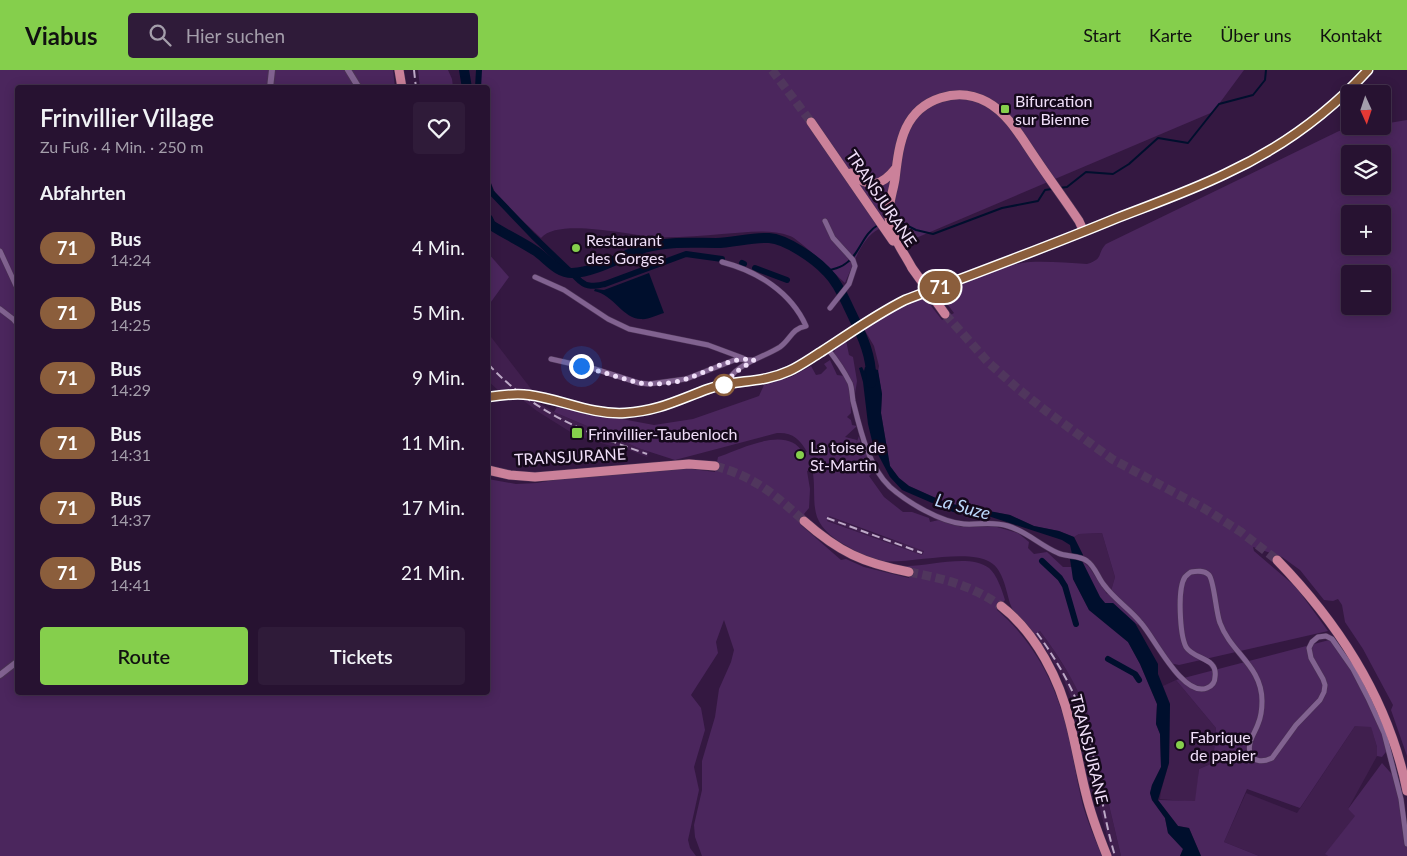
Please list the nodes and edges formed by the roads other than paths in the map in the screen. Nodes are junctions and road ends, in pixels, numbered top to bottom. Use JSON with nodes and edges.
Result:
{"nodes":[{"id":1,"x":272,"y":70,"type":"edge"},
{"id":2,"x":348,"y":70,"type":"edge"},
{"id":3,"x":399,"y":70,"type":"edge"},
{"id":4,"x":1368,"y":70,"type":"edge"},
{"id":5,"x":270,"y":85,"type":"edge"},
{"id":6,"x":357,"y":85,"type":"edge"},
{"id":7,"x":402,"y":85,"type":"edge"},
{"id":8,"x":811,"y":122,"type":"tunnel mouth"},
{"id":9,"x":840,"y":164,"type":"junction"},
{"id":10,"x":896,"y":168,"type":"junction"},
{"id":11,"x":825,"y":221,"type":"dead end"},
{"id":12,"x":1084,"y":232,"type":"junction"},
{"id":13,"x":0,"y":251,"type":"edge"},
{"id":14,"x":722,"y":262,"type":"dead end"},
{"id":15,"x":912,"y":268,"type":"junction"},
{"id":16,"x":535,"y":277,"type":"dead end"},
{"id":17,"x":15,"y":284,"type":"edge"},
{"id":18,"x":830,"y":308,"type":"dead end"},
{"id":19,"x":0,"y":310,"type":"edge"},
{"id":20,"x":944,"y":312,"type":"tunnel mouth"},
{"id":21,"x":15,"y":321,"type":"edge"},
{"id":22,"x":829,"y":346,"type":"junction"},
{"id":23,"x":743,"y":358,"type":"junction"},
{"id":24,"x":551,"y":359,"type":"dead end"},
{"id":25,"x":754,"y":360,"type":"junction"},
{"id":26,"x":727,"y":384,"type":"junction"},
{"id":27,"x":490,"y":397,"type":"edge"},
{"id":28,"x":715,"y":466,"type":"tunnel mouth"},
{"id":29,"x":490,"y":470,"type":"edge"},
{"id":30,"x":510,"y":475,"type":"junction"},
{"id":31,"x":490,"y":476,"type":"edge"},
{"id":32,"x":804,"y":521,"type":"tunnel mouth"},
{"id":33,"x":1277,"y":560,"type":"tunnel mouth"},
{"id":34,"x":910,"y":572,"type":"tunnel mouth"},
{"id":35,"x":1001,"y":606,"type":"tunnel mouth"},
{"id":36,"x":15,"y":663,"type":"edge"},
{"id":37,"x":0,"y":675,"type":"edge"},
{"id":38,"x":1407,"y":791,"type":"edge"},
{"id":39,"x":1407,"y":844,"type":"edge"},
{"id":40,"x":1107,"y":856,"type":"edge"}],
"edges":[{"from":1,"to":5,"type":"street"},
{"from":2,"to":6,"type":"street"},
{"from":3,"to":7,"type":"main road"},
{"from":4,"to":12,"type":"street"},
{"from":8,"to":9,"type":"main road","name":"TRANSJURANE"},
{"from":9,"to":10,"type":"main road"},
{"from":9,"to":15,"type":"main road","name":"TRANSJURANE"},
{"from":10,"to":12,"type":"main road"},
{"from":10,"to":15,"type":"main road"},
{"from":11,"to":18,"type":"street"},
{"from":12,"to":22,"type":"main road"},
{"from":13,"to":17,"type":"street"},
{"from":14,"to":25,"type":"street"},
{"from":15,"to":20,"type":"main road","name":"TRANSJURANE","bridge":true},
{"from":16,"to":23,"type":"street"},
{"from":19,"to":21,"type":"street"},
{"from":22,"to":26,"type":"main road"},
{"from":22,"to":39,"type":"street"},
{"from":23,"to":24,"type":"street"},
{"from":23,"to":25,"type":"street"},
{"from":25,"to":26,"type":"street"},
{"from":26,"to":27,"type":"main road"},
{"from":28,"to":30,"type":"main road","name":"TRANSJURANE"},
{"from":29,"to":30,"type":"main road","name":"TRANSJURANE"},
{"from":30,"to":31,"type":"main road"},
{"from":32,"to":34,"type":"main road"},
{"from":33,"to":38,"type":"main road"},
{"from":35,"to":40,"type":"main road","name":"TRANSJURANE"},
{"from":36,"to":37,"type":"street"}]}
